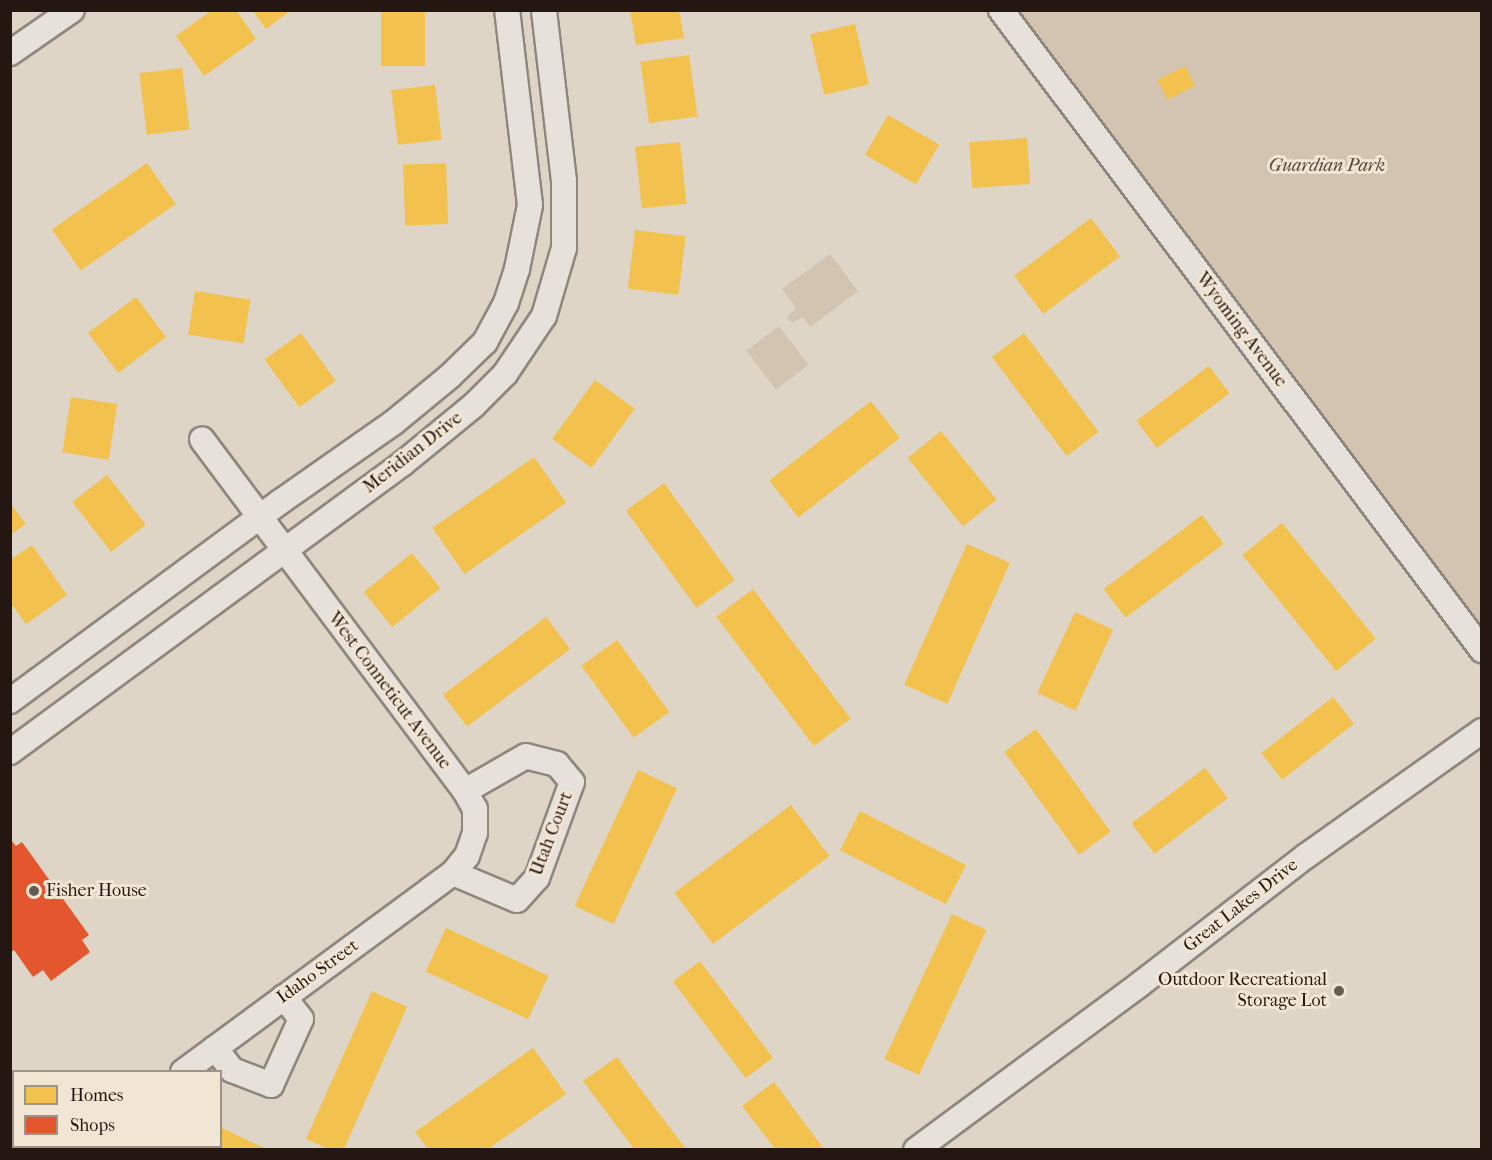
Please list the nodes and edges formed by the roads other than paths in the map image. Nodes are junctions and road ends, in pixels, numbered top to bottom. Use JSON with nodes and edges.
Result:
{"nodes":[{"id":1,"x":72,"y":10,"type":"edge"},
{"id":2,"x":507,"y":10,"type":"edge"},
{"id":3,"x":544,"y":10,"type":"edge"},
{"id":4,"x":1001,"y":10,"type":"edge"},
{"id":5,"x":10,"y":53,"type":"edge"},
{"id":6,"x":202,"y":440,"type":"dead end"},
{"id":7,"x":260,"y":517,"type":"junction"},
{"id":8,"x":284,"y":549,"type":"junction"},
{"id":9,"x":1482,"y":650,"type":"edge"},
{"id":10,"x":10,"y":701,"type":"edge"},
{"id":11,"x":1482,"y":731,"type":"edge"},
{"id":12,"x":10,"y":752,"type":"edge"},
{"id":13,"x":465,"y":791,"type":"junction"},
{"id":14,"x":453,"y":873,"type":"junction"},
{"id":15,"x":284,"y":997,"type":"junction"},
{"id":16,"x":215,"y":1048,"type":"junction"},
{"id":17,"x":184,"y":1070,"type":"edge"},
{"id":18,"x":916,"y":1149,"type":"edge"}],
"edges":[{"from":1,"to":5,"type":"street"},
{"from":2,"to":7,"type":"street","name":"Meridian Drive"},
{"from":3,"to":8,"type":"street","name":"Meridian Drive"},
{"from":4,"to":9,"type":"street","name":"Wyoming Avenue"},
{"from":6,"to":7,"type":"street","name":"West Conneticut Avenue"},
{"from":7,"to":8,"type":"street","name":"West Conneticut Avenue"},
{"from":7,"to":10,"type":"street","name":"Meridian Drive"},
{"from":8,"to":12,"type":"street","name":"Meridian Drive"},
{"from":8,"to":13,"type":"street","name":"West Conneticut Avenue"},
{"from":11,"to":18,"type":"street","name":"Great Lakes Drive"},
{"from":13,"to":14,"type":"street","name":"West Conneticut Avenue"},
{"from":13,"to":14,"type":"street","name":"Utah Court"},
{"from":14,"to":15,"type":"street","name":"Idaho Street"},
{"from":15,"to":16,"type":"street","name":"Idaho Street"},
{"from":15,"to":16,"type":"street"},
{"from":16,"to":17,"type":"street","name":"Idaho Street"}]}
